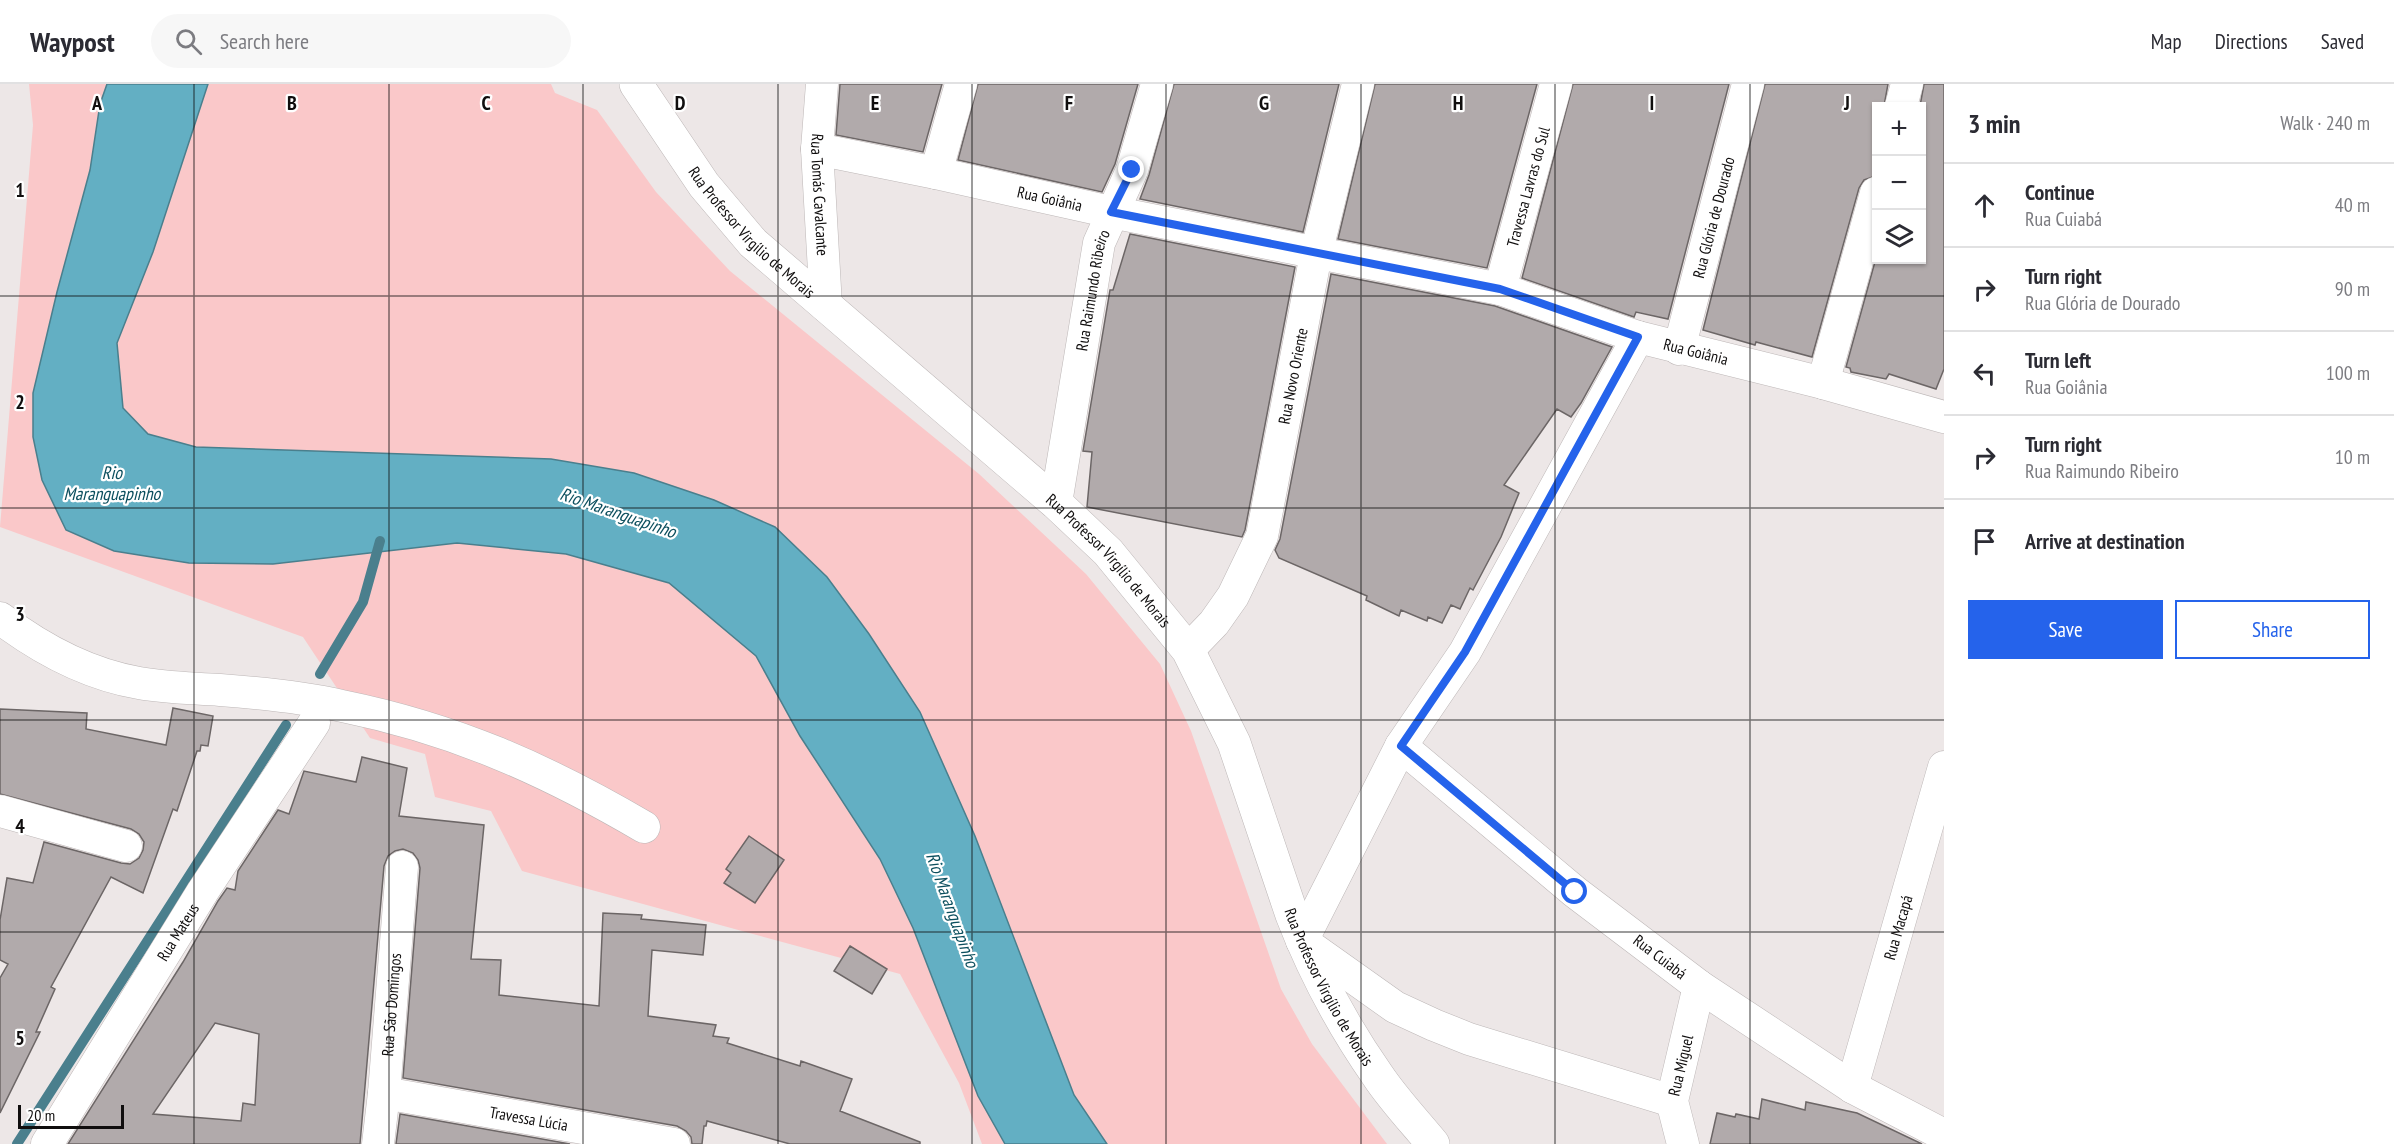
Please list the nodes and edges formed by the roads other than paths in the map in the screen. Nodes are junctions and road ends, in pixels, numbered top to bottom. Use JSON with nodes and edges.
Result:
{"nodes":[{"id":1,"x":636,"y":84,"type":"edge"},
{"id":2,"x":822,"y":84,"type":"edge"},
{"id":3,"x":962,"y":84,"type":"edge"},
{"id":4,"x":1157,"y":84,"type":"edge"},
{"id":5,"x":1358,"y":84,"type":"edge"},
{"id":6,"x":1556,"y":84,"type":"edge"},
{"id":7,"x":1748,"y":84,"type":"edge"},
{"id":8,"x":1907,"y":84,"type":"edge"},
{"id":9,"x":1902,"y":102,"type":"edge"},
{"id":10,"x":817,"y":150,"type":"junction"},
{"id":11,"x":936,"y":173,"type":"junction"},
{"id":12,"x":1872,"y":207,"type":"edge"},
{"id":13,"x":1111,"y":212,"type":"junction"},
{"id":14,"x":1316,"y":254,"type":"junction"},
{"id":15,"x":1500,"y":289,"type":"junction"},
{"id":16,"x":826,"y":306,"type":"junction"},
{"id":17,"x":1638,"y":337,"type":"junction"},
{"id":18,"x":1679,"y":349,"type":"junction"},
{"id":19,"x":1823,"y":383,"type":"junction"},
{"id":20,"x":1944,"y":417,"type":"edge"},
{"id":21,"x":1056,"y":503,"type":"junction"},
{"id":22,"x":0,"y":618,"type":"edge"},
{"id":23,"x":1188,"y":650,"type":"junction"},
{"id":24,"x":314,"y":723,"type":"dead end"},
{"id":25,"x":1401,"y":746,"type":"junction"},
{"id":26,"x":1944,"y":767,"type":"edge"},
{"id":27,"x":0,"y":811,"type":"edge"},
{"id":28,"x":644,"y":827,"type":"dead end"},
{"id":29,"x":126,"y":846,"type":"dead end"},
{"id":30,"x":402,"y":867,"type":"dead end"},
{"id":31,"x":1302,"y":941,"type":"junction"},
{"id":32,"x":1699,"y":986,"type":"junction"},
{"id":33,"x":1852,"y":1087,"type":"junction"},
{"id":34,"x":384,"y":1093,"type":"junction"},
{"id":35,"x":1672,"y":1101,"type":"junction"},
{"id":36,"x":1944,"y":1135,"type":"edge"},
{"id":37,"x":47,"y":1144,"type":"edge"},
{"id":38,"x":378,"y":1144,"type":"edge"},
{"id":39,"x":674,"y":1144,"type":"edge"},
{"id":40,"x":1433,"y":1144,"type":"edge"},
{"id":41,"x":1683,"y":1144,"type":"edge"}],
"edges":[{"from":1,"to":16,"type":"main road","name":"Rua Professor Virgílio de Morais"},
{"from":2,"to":10,"type":"street","name":"Rua Tomás Cavalcante"},
{"from":3,"to":11,"type":"street"},
{"from":4,"to":13,"type":"street","name":"Rua Raimundo Ribeiro"},
{"from":5,"to":14,"type":"street","name":"Rua Novo Oriente"},
{"from":6,"to":15,"type":"street","name":"Travessa Lavras do Sul"},
{"from":7,"to":18,"type":"street","name":"Rua Glória de Dourado"},
{"from":8,"to":9,"type":"street"},
{"from":10,"to":11,"type":"street","name":"Rua Goiânia"},
{"from":10,"to":16,"type":"street","name":"Rua Tomás Cavalcante"},
{"from":11,"to":13,"type":"street","name":"Rua Goiânia"},
{"from":12,"to":19,"type":"street"},
{"from":13,"to":14,"type":"street","name":"Rua Goiânia"},
{"from":13,"to":21,"type":"street","name":"Rua Raimundo Ribeiro"},
{"from":14,"to":15,"type":"street","name":"Rua Goiânia"},
{"from":14,"to":23,"type":"street","name":"Rua Novo Oriente"},
{"from":15,"to":17,"type":"street","name":"Rua Goiânia"},
{"from":16,"to":21,"type":"main road","name":"Rua Professor Virgílio de Morais"},
{"from":17,"to":18,"type":"street","name":"Rua Goiânia"},
{"from":17,"to":25,"type":"street"},
{"from":18,"to":19,"type":"street","name":"Rua Goiânia"},
{"from":19,"to":20,"type":"street","name":"Rua Goiânia"},
{"from":21,"to":23,"type":"main road","name":"Rua Professor Virgílio de Morais"},
{"from":22,"to":28,"type":"street"},
{"from":23,"to":31,"type":"main road","name":"Rua Professor Virgílio de Morais"},
{"from":24,"to":37,"type":"street","name":"Rua Mateus"},
{"from":25,"to":31,"type":"street"},
{"from":25,"to":32,"type":"street","name":"Rua Cuiabá"},
{"from":26,"to":33,"type":"street","name":"Rua Macapá"},
{"from":27,"to":29,"type":"street"},
{"from":30,"to":34,"type":"street","name":"Rua São Domingos"},
{"from":31,"to":35,"type":"street"},
{"from":31,"to":40,"type":"main road","name":"Rua Professor Virgílio de Morais"},
{"from":32,"to":33,"type":"street","name":"Rua Cuiabá"},
{"from":32,"to":35,"type":"street","name":"Rua Miguel"},
{"from":33,"to":36,"type":"street","name":"Rua Cuiabá"},
{"from":34,"to":38,"type":"street","name":"Rua São Domingos"},
{"from":34,"to":39,"type":"street","name":"Travessa Lúcia"},
{"from":35,"to":41,"type":"street","name":"Rua Miguel"}]}
